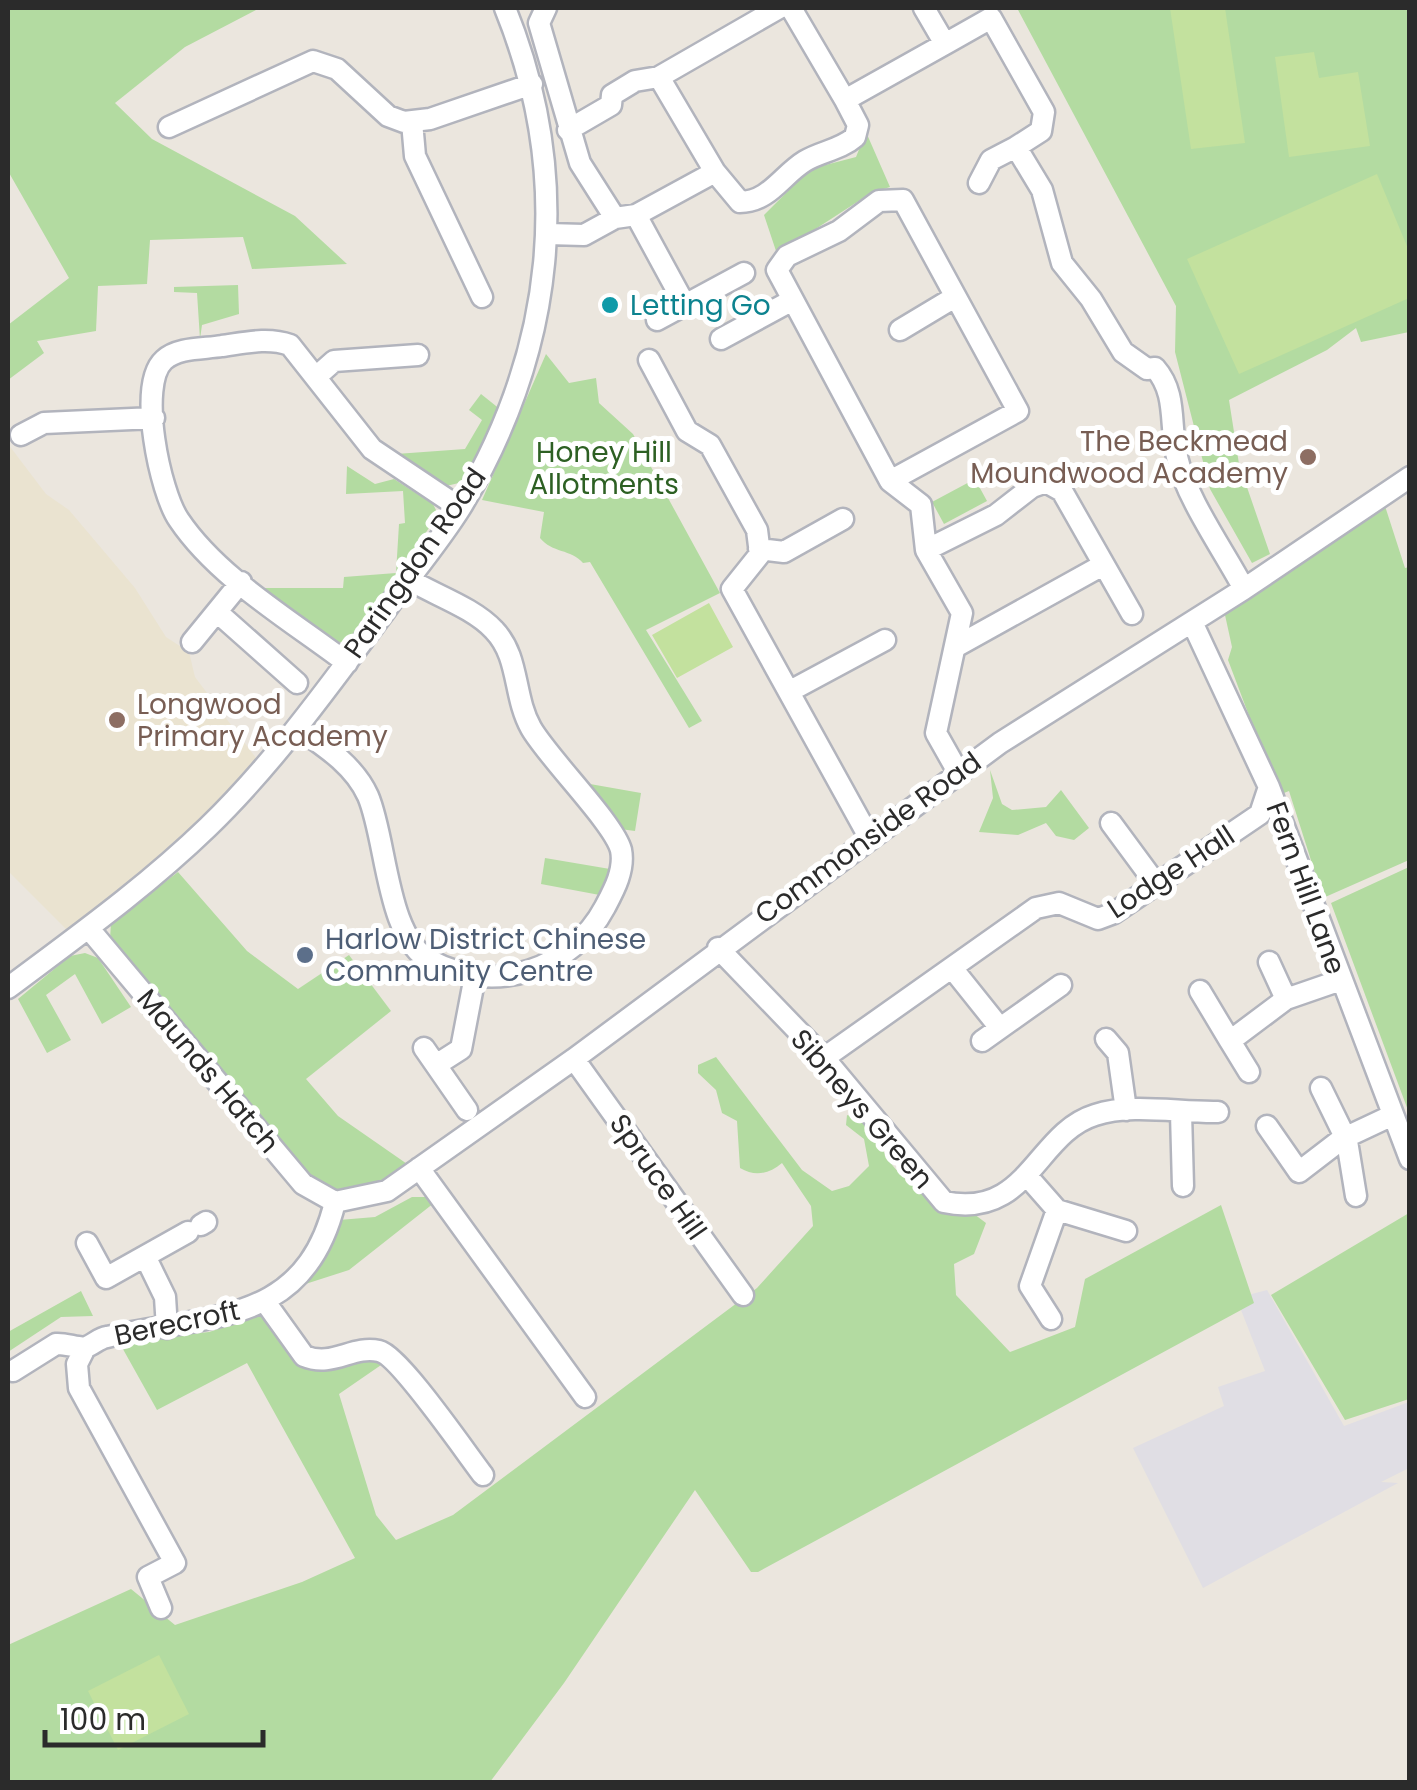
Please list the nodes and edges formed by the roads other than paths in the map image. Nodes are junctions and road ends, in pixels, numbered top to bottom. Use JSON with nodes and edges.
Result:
{"nodes":[{"id":1,"x":505,"y":8,"type":"edge"},
{"id":2,"x":546,"y":8,"type":"edge"},
{"id":3,"x":732,"y":8,"type":"edge"},
{"id":4,"x":779,"y":8,"type":"edge"},
{"id":5,"x":792,"y":8,"type":"edge"},
{"id":6,"x":924,"y":8,"type":"edge"},
{"id":7,"x":743,"y":28,"type":"junction"},
{"id":8,"x":945,"y":44,"type":"junction"},
{"id":9,"x":659,"y":77,"type":"junction"},
{"id":10,"x":532,"y":84,"type":"junction"},
{"id":11,"x":845,"y":100,"type":"junction"},
{"id":12,"x":412,"y":122,"type":"junction"},
{"id":13,"x":169,"y":127,"type":"dead end"},
{"id":14,"x":568,"y":130,"type":"junction"},
{"id":15,"x":1016,"y":147,"type":"junction"},
{"id":16,"x":715,"y":172,"type":"junction"},
{"id":17,"x":980,"y":182,"type":"dead end"},
{"id":18,"x":626,"y":217,"type":"junction"},
{"id":19,"x":548,"y":234,"type":"junction"},
{"id":20,"x":744,"y":273,"type":"dead end"},
{"id":21,"x":482,"y":297,"type":"dead end"},
{"id":22,"x":955,"y":297,"type":"junction"},
{"id":23,"x":791,"y":301,"type":"junction"},
{"id":24,"x":685,"y":305,"type":"junction"},
{"id":25,"x":657,"y":320,"type":"dead end"},
{"id":26,"x":900,"y":330,"type":"dead end"},
{"id":27,"x":720,"y":337,"type":"dead end"},
{"id":28,"x":418,"y":355,"type":"dead end"},
{"id":29,"x":649,"y":360,"type":"dead end"},
{"id":30,"x":316,"y":376,"type":"junction"},
{"id":31,"x":154,"y":418,"type":"junction"},
{"id":32,"x":21,"y":434,"type":"dead end"},
{"id":33,"x":1410,"y":478,"type":"edge"},
{"id":34,"x":890,"y":481,"type":"junction"},
{"id":35,"x":460,"y":508,"type":"junction"},
{"id":36,"x":844,"y":519,"type":"dead end"},
{"id":37,"x":759,"y":548,"type":"junction"},
{"id":38,"x":926,"y":550,"type":"junction"},
{"id":39,"x":1104,"y":565,"type":"junction"},
{"id":40,"x":410,"y":580,"type":"junction"},
{"id":41,"x":241,"y":582,"type":"junction"},
{"id":42,"x":1244,"y":589,"type":"junction"},
{"id":43,"x":216,"y":612,"type":"junction"},
{"id":44,"x":1132,"y":614,"type":"dead end"},
{"id":45,"x":1192,"y":622,"type":"junction"},
{"id":46,"x":885,"y":640,"type":"dead end"},
{"id":47,"x":192,"y":642,"type":"dead end"},
{"id":48,"x":957,"y":646,"type":"junction"},
{"id":49,"x":346,"y":663,"type":"junction"},
{"id":50,"x":297,"y":683,"type":"dead end"},
{"id":51,"x":792,"y":690,"type":"junction"},
{"id":52,"x":298,"y":728,"type":"junction"},
{"id":53,"x":958,"y":772,"type":"junction"},
{"id":54,"x":1269,"y":787,"type":"junction"},
{"id":55,"x":1111,"y":824,"type":"dead end"},
{"id":56,"x":870,"y":837,"type":"junction"},
{"id":57,"x":1156,"y":884,"type":"junction"},
{"id":58,"x":90,"y":930,"type":"junction"},
{"id":59,"x":718,"y":948,"type":"junction"},
{"id":60,"x":1269,"y":962,"type":"dead end"},
{"id":61,"x":952,"y":968,"type":"junction"},
{"id":62,"x":475,"y":976,"type":"junction"},
{"id":63,"x":1341,"y":980,"type":"junction"},
{"id":64,"x":1061,"y":985,"type":"dead end"},
{"id":65,"x":8,"y":988,"type":"edge"},
{"id":66,"x":1200,"y":991,"type":"dead end"},
{"id":67,"x":1286,"y":999,"type":"junction"},
{"id":68,"x":1000,"y":1028,"type":"junction"},
{"id":69,"x":1106,"y":1039,"type":"dead end"},
{"id":70,"x":982,"y":1041,"type":"dead end"},
{"id":71,"x":1230,"y":1041,"type":"junction"},
{"id":72,"x":824,"y":1058,"type":"junction"},
{"id":73,"x":574,"y":1059,"type":"junction"},
{"id":74,"x":1249,"y":1072,"type":"dead end"},
{"id":75,"x":1321,"y":1088,"type":"dead end"},
{"id":76,"x":467,"y":1110,"type":"dead end"},
{"id":77,"x":1126,"y":1110,"type":"junction"},
{"id":78,"x":1180,"y":1112,"type":"junction"},
{"id":79,"x":1218,"y":1112,"type":"dead end"},
{"id":80,"x":1392,"y":1116,"type":"junction"},
{"id":81,"x":1267,"y":1126,"type":"dead end"},
{"id":82,"x":1345,"y":1137,"type":"junction"},
{"id":83,"x":1410,"y":1159,"type":"edge"},
{"id":84,"x":419,"y":1168,"type":"junction"},
{"id":85,"x":1028,"y":1177,"type":"junction"},
{"id":86,"x":1183,"y":1186,"type":"dead end"},
{"id":87,"x":1356,"y":1196,"type":"dead end"},
{"id":88,"x":335,"y":1202,"type":"junction"},
{"id":89,"x":1057,"y":1210,"type":"junction"},
{"id":90,"x":198,"y":1226,"type":"dead end"},
{"id":91,"x":1126,"y":1231,"type":"dead end"},
{"id":92,"x":87,"y":1244,"type":"dead end"},
{"id":93,"x":145,"y":1256,"type":"junction"},
{"id":94,"x":743,"y":1295,"type":"dead end"},
{"id":95,"x":266,"y":1303,"type":"junction"},
{"id":96,"x":1050,"y":1319,"type":"dead end"},
{"id":97,"x":167,"y":1328,"type":"junction"},
{"id":98,"x":84,"y":1348,"type":"junction"},
{"id":99,"x":13,"y":1371,"type":"dead end"},
{"id":100,"x":584,"y":1397,"type":"dead end"},
{"id":101,"x":483,"y":1475,"type":"dead end"},
{"id":102,"x":161,"y":1608,"type":"dead end"}],
"edges":[{"from":1,"to":10,"type":"street","name":"Paringdon Road"},
{"from":2,"to":14,"type":"street"},
{"from":3,"to":7,"type":"street"},
{"from":4,"to":7,"type":"street"},
{"from":5,"to":11,"type":"street"},
{"from":6,"to":8,"type":"street"},
{"from":7,"to":9,"type":"street"},
{"from":8,"to":11,"type":"street"},
{"from":8,"to":15,"type":"street"},
{"from":9,"to":14,"type":"street"},
{"from":9,"to":16,"type":"street"},
{"from":10,"to":12,"type":"street"},
{"from":10,"to":19,"type":"street","name":"Paringdon Road"},
{"from":11,"to":16,"type":"street"},
{"from":12,"to":13,"type":"street"},
{"from":12,"to":21,"type":"street"},
{"from":14,"to":18,"type":"street"},
{"from":15,"to":17,"type":"street"},
{"from":15,"to":42,"type":"street"},
{"from":16,"to":18,"type":"street"},
{"from":18,"to":19,"type":"street"},
{"from":18,"to":24,"type":"street"},
{"from":19,"to":35,"type":"street","name":"Paringdon Road"},
{"from":20,"to":24,"type":"street"},
{"from":22,"to":23,"type":"street"},
{"from":22,"to":26,"type":"street"},
{"from":22,"to":34,"type":"street"},
{"from":23,"to":27,"type":"street"},
{"from":23,"to":34,"type":"street"},
{"from":24,"to":25,"type":"street"},
{"from":28,"to":30,"type":"street"},
{"from":29,"to":37,"type":"street"},
{"from":30,"to":31,"type":"street"},
{"from":30,"to":35,"type":"street"},
{"from":31,"to":32,"type":"street"},
{"from":31,"to":41,"type":"street"},
{"from":33,"to":42,"type":"street","name":"Commonside Road"},
{"from":34,"to":38,"type":"street"},
{"from":35,"to":40,"type":"street","name":"Paringdon Road"},
{"from":36,"to":37,"type":"street"},
{"from":37,"to":51,"type":"street"},
{"from":38,"to":39,"type":"street"},
{"from":38,"to":48,"type":"street"},
{"from":39,"to":44,"type":"street"},
{"from":39,"to":48,"type":"street"},
{"from":40,"to":49,"type":"street","name":"Paringdon Road"},
{"from":40,"to":62,"type":"street"},
{"from":41,"to":43,"type":"street"},
{"from":41,"to":49,"type":"street"},
{"from":42,"to":45,"type":"street","name":"Commonside Road"},
{"from":43,"to":47,"type":"street"},
{"from":43,"to":50,"type":"street"},
{"from":45,"to":53,"type":"street","name":"Commonside Road"},
{"from":45,"to":54,"type":"street","name":"Fern Hill Lane"},
{"from":46,"to":51,"type":"street"},
{"from":48,"to":53,"type":"street"},
{"from":49,"to":52,"type":"street","name":"Paringdon Road"},
{"from":51,"to":56,"type":"street"},
{"from":52,"to":58,"type":"street","name":"Paringdon Road"},
{"from":52,"to":62,"type":"street"},
{"from":53,"to":56,"type":"street","name":"Commonside Road"},
{"from":54,"to":57,"type":"street","name":"Lodge Hall"},
{"from":54,"to":63,"type":"street","name":"Fern Hill Lane"},
{"from":55,"to":57,"type":"street"},
{"from":56,"to":59,"type":"street","name":"Commonside Road"},
{"from":57,"to":61,"type":"street","name":"Lodge Hall"},
{"from":58,"to":65,"type":"street","name":"Paringdon Road"},
{"from":58,"to":88,"type":"street","name":"Maunds Hatch"},
{"from":59,"to":72,"type":"street","name":"Sibneys Green"},
{"from":59,"to":73,"type":"street","name":"Commonside Road"},
{"from":60,"to":67,"type":"street"},
{"from":61,"to":68,"type":"street"},
{"from":61,"to":72,"type":"street","name":"Lodge Hall"},
{"from":62,"to":76,"type":"street"},
{"from":63,"to":67,"type":"street"},
{"from":63,"to":80,"type":"street","name":"Fern Hill Lane"},
{"from":64,"to":68,"type":"street"},
{"from":66,"to":71,"type":"street"},
{"from":67,"to":71,"type":"street"},
{"from":68,"to":70,"type":"street"},
{"from":69,"to":77,"type":"street"},
{"from":71,"to":74,"type":"street"},
{"from":72,"to":85,"type":"street","name":"Sibneys Green"},
{"from":73,"to":84,"type":"street","name":"Commonside Road"},
{"from":73,"to":94,"type":"street","name":"Spruce Hill"},
{"from":75,"to":82,"type":"street"},
{"from":77,"to":78,"type":"street","name":"Sibneys Green"},
{"from":77,"to":85,"type":"street","name":"Sibneys Green"},
{"from":78,"to":79,"type":"street","name":"Sibneys Green"},
{"from":78,"to":86,"type":"street"},
{"from":80,"to":82,"type":"street"},
{"from":80,"to":83,"type":"street","name":"Fern Hill Lane"},
{"from":81,"to":82,"type":"street"},
{"from":82,"to":87,"type":"street"},
{"from":84,"to":88,"type":"street","name":"Commonside Road"},
{"from":84,"to":100,"type":"street"},
{"from":85,"to":89,"type":"street"},
{"from":88,"to":95,"type":"street","name":"Berecroft"},
{"from":89,"to":91,"type":"street"},
{"from":89,"to":96,"type":"street"},
{"from":90,"to":93,"type":"street"},
{"from":92,"to":93,"type":"street"},
{"from":93,"to":97,"type":"street"},
{"from":95,"to":97,"type":"street","name":"Berecroft"},
{"from":95,"to":101,"type":"street"},
{"from":97,"to":98,"type":"street","name":"Berecroft"},
{"from":98,"to":99,"type":"street","name":"Berecroft"},
{"from":98,"to":102,"type":"street","name":"Berecroft"}]}
